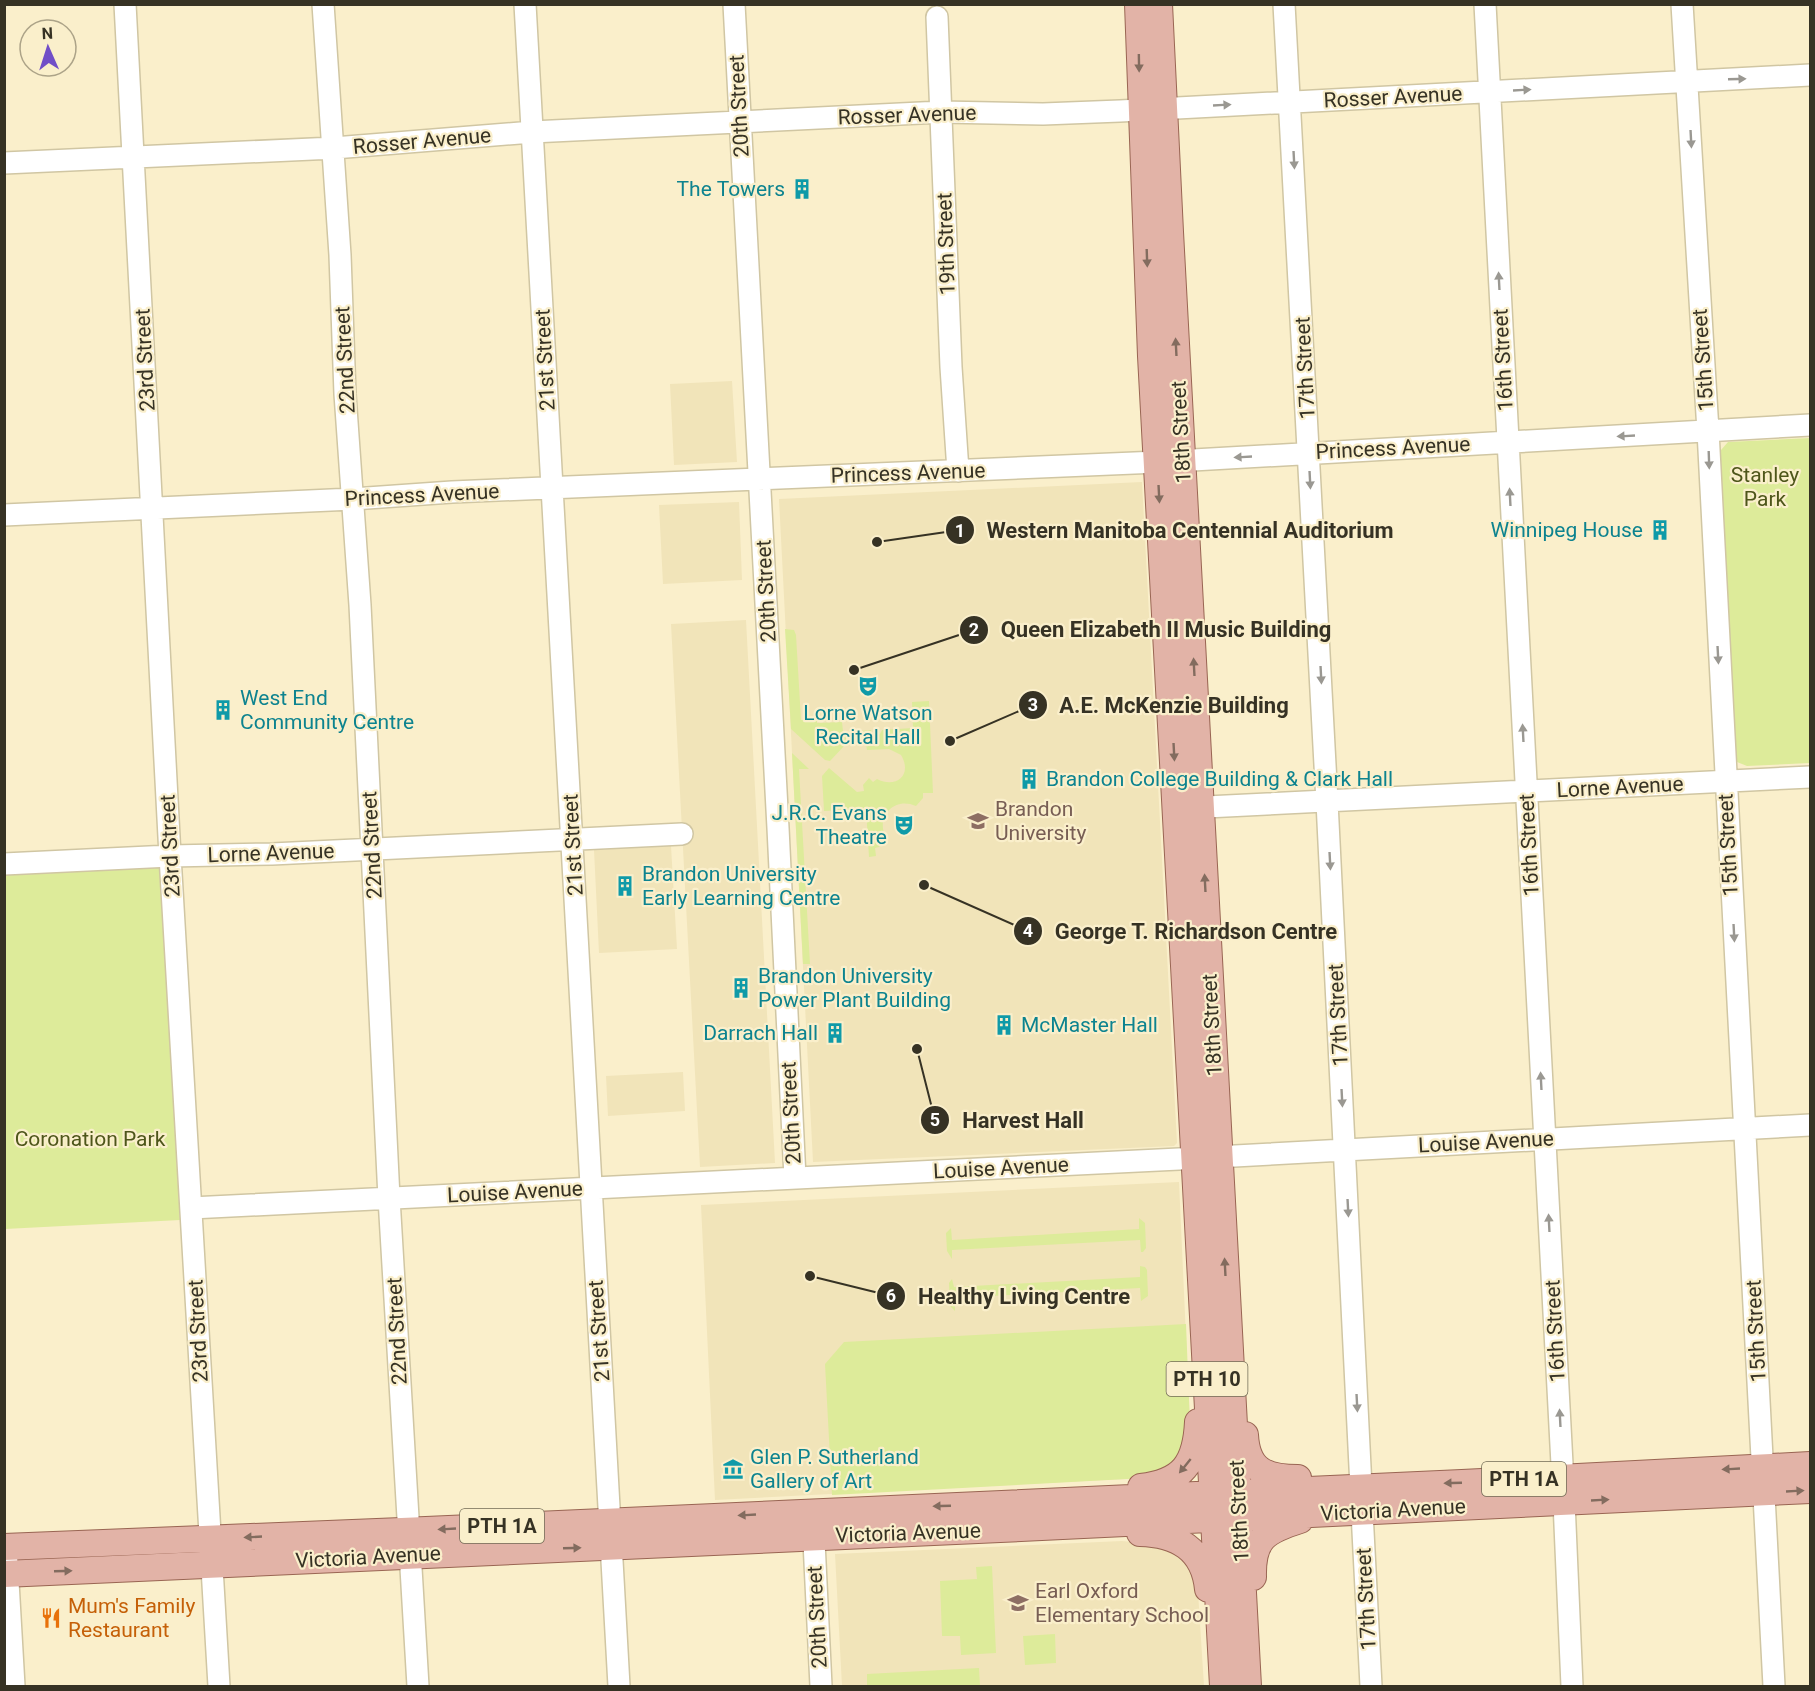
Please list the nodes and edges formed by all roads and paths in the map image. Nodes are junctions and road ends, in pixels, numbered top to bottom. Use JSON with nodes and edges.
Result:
{"nodes":[{"id":1,"x":125,"y":4,"type":"edge"},
{"id":2,"x":323,"y":4,"type":"edge"},
{"id":3,"x":525,"y":4,"type":"edge"},
{"id":4,"x":734,"y":4,"type":"edge"},
{"id":5,"x":1138,"y":4,"type":"edge"},
{"id":6,"x":1160,"y":4,"type":"edge"},
{"id":7,"x":1284,"y":4,"type":"edge"},
{"id":8,"x":1485,"y":4,"type":"edge"},
{"id":9,"x":1682,"y":4,"type":"edge"},
{"id":10,"x":937,"y":17,"type":"dead end"},
{"id":11,"x":1810,"y":75,"type":"edge"},
{"id":12,"x":1687,"y":81,"type":"junction"},
{"id":13,"x":1489,"y":92,"type":"junction"},
{"id":14,"x":1291,"y":101,"type":"junction"},
{"id":15,"x":1152,"y":109,"type":"junction"},
{"id":16,"x":941,"y":112,"type":"junction"},
{"id":17,"x":740,"y":123,"type":"junction"},
{"id":18,"x":532,"y":132,"type":"junction"},
{"id":19,"x":333,"y":148,"type":"junction"},
{"id":20,"x":132,"y":158,"type":"junction"},
{"id":21,"x":4,"y":164,"type":"edge"},
{"id":22,"x":1810,"y":426,"type":"edge"},
{"id":23,"x":1707,"y":431,"type":"junction"},
{"id":24,"x":1507,"y":442,"type":"junction"},
{"id":25,"x":1309,"y":453,"type":"junction"},
{"id":26,"x":1170,"y":461,"type":"junction"},
{"id":27,"x":958,"y":471,"type":"junction"},
{"id":28,"x":760,"y":479,"type":"junction"},
{"id":29,"x":553,"y":488,"type":"junction"},
{"id":30,"x":353,"y":499,"type":"junction"},
{"id":31,"x":153,"y":509,"type":"junction"},
{"id":32,"x":4,"y":515,"type":"edge"},
{"id":33,"x":1810,"y":777,"type":"edge"},
{"id":34,"x":1725,"y":781,"type":"junction"},
{"id":35,"x":1526,"y":792,"type":"junction"},
{"id":36,"x":1328,"y":802,"type":"junction"},
{"id":37,"x":1189,"y":808,"type":"junction"},
{"id":38,"x":682,"y":834,"type":"dead end"},
{"id":39,"x":573,"y":839,"type":"junction"},
{"id":40,"x":373,"y":849,"type":"junction"},
{"id":41,"x":170,"y":856,"type":"junction"},
{"id":42,"x":4,"y":864,"type":"edge"},
{"id":43,"x":1810,"y":1125,"type":"edge"},
{"id":44,"x":1745,"y":1128,"type":"junction"},
{"id":45,"x":1544,"y":1139,"type":"junction"},
{"id":46,"x":1345,"y":1150,"type":"junction"},
{"id":47,"x":1207,"y":1158,"type":"junction"},
{"id":48,"x":795,"y":1178,"type":"junction"},
{"id":49,"x":590,"y":1188,"type":"junction"},
{"id":50,"x":389,"y":1198,"type":"junction"},
{"id":51,"x":191,"y":1208,"type":"junction"},
{"id":52,"x":1201,"y":1264,"type":"junction"},
{"id":53,"x":1228,"y":1325,"type":"junction"},
{"id":54,"x":1810,"y":1465,"type":"edge"},
{"id":55,"x":1563,"y":1476,"type":"junction"},
{"id":56,"x":1764,"y":1480,"type":"junction"},
{"id":57,"x":1810,"y":1490,"type":"edge"},
{"id":58,"x":1238,"y":1492,"type":"junction"},
{"id":59,"x":1212,"y":1493,"type":"junction"},
{"id":60,"x":1361,"y":1493,"type":"junction"},
{"id":61,"x":1564,"y":1502,"type":"junction"},
{"id":62,"x":1000,"y":1504,"type":"junction"},
{"id":63,"x":812,"y":1512,"type":"junction"},
{"id":64,"x":1332,"y":1514,"type":"junction"},
{"id":65,"x":1239,"y":1518,"type":"junction"},
{"id":66,"x":1214,"y":1519,"type":"junction"},
{"id":67,"x":611,"y":1521,"type":"junction"},
{"id":68,"x":1000,"y":1529,"type":"junction"},
{"id":69,"x":813,"y":1537,"type":"junction"},
{"id":70,"x":210,"y":1539,"type":"junction"},
{"id":71,"x":410,"y":1543,"type":"junction"},
{"id":72,"x":5,"y":1547,"type":"edge"},
{"id":73,"x":612,"y":1547,"type":"junction"},
{"id":74,"x":211,"y":1564,"type":"junction"},
{"id":75,"x":6,"y":1573,"type":"edge"},
{"id":76,"x":1235,"y":1682,"type":"edge"},
{"id":77,"x":14,"y":1686,"type":"edge"},
{"id":78,"x":219,"y":1686,"type":"edge"},
{"id":79,"x":418,"y":1686,"type":"edge"},
{"id":80,"x":619,"y":1686,"type":"edge"},
{"id":81,"x":821,"y":1686,"type":"edge"},
{"id":82,"x":1371,"y":1686,"type":"edge"},
{"id":83,"x":1572,"y":1686,"type":"edge"},
{"id":84,"x":1774,"y":1686,"type":"edge"}],
"edges":[{"from":1,"to":20,"type":"street","name":"23rd Street"},
{"from":2,"to":19,"type":"street","name":"22nd Street"},
{"from":3,"to":18,"type":"street","name":"21st Street"},
{"from":4,"to":17,"type":"street","name":"20th Street"},
{"from":5,"to":15,"type":"main road","name":"18th Street","number":"PTH 10","one_way":true},
{"from":6,"to":15,"type":"main road","name":"18th Street","number":"PTH 10"},
{"from":7,"to":14,"type":"street","name":"17th Street"},
{"from":8,"to":13,"type":"street","name":"16th Street"},
{"from":9,"to":12,"type":"street","name":"15th Street"},
{"from":10,"to":16,"type":"street","name":"19th Street"},
{"from":12,"to":11,"type":"street","name":"Rosser Avenue","one_way":true},
{"from":13,"to":12,"type":"street","name":"Rosser Avenue","one_way":true},
{"from":12,"to":23,"type":"street","name":"15th Street","one_way":true},
{"from":13,"to":14,"type":"street","name":"Rosser Avenue"},
{"from":24,"to":13,"type":"street","name":"16th Street","one_way":true},
{"from":15,"to":14,"type":"street","name":"Rosser Avenue","one_way":true},
{"from":14,"to":25,"type":"street","name":"17th Street","one_way":true},
{"from":15,"to":16,"type":"street","name":"Rosser Avenue"},
{"from":15,"to":26,"type":"main road","name":"18th Street","number":"PTH 10"},
{"from":16,"to":17,"type":"street","name":"Rosser Avenue"},
{"from":16,"to":27,"type":"street","name":"19th Street"},
{"from":17,"to":18,"type":"street","name":"Rosser Avenue"},
{"from":17,"to":28,"type":"street","name":"20th Street"},
{"from":18,"to":19,"type":"street","name":"Rosser Avenue"},
{"from":18,"to":29,"type":"street","name":"21st Street"},
{"from":19,"to":20,"type":"street","name":"Rosser Avenue"},
{"from":19,"to":30,"type":"street","name":"22nd Street"},
{"from":20,"to":21,"type":"street","name":"Rosser Avenue"},
{"from":20,"to":31,"type":"street","name":"23rd Street"},
{"from":22,"to":23,"type":"street","name":"Princess Avenue"},
{"from":23,"to":24,"type":"street","name":"Princess Avenue","one_way":true},
{"from":23,"to":34,"type":"street","name":"15th Street","one_way":true},
{"from":24,"to":25,"type":"street","name":"Princess Avenue"},
{"from":35,"to":24,"type":"street","name":"16th Street","one_way":true},
{"from":25,"to":26,"type":"street","name":"Princess Avenue","one_way":true},
{"from":25,"to":36,"type":"street","name":"17th Street","one_way":true},
{"from":26,"to":27,"type":"street","name":"Princess Avenue"},
{"from":26,"to":37,"type":"main road","name":"18th Street","number":"PTH 10"},
{"from":27,"to":28,"type":"street","name":"Princess Avenue"},
{"from":28,"to":29,"type":"street","name":"Princess Avenue"},
{"from":28,"to":48,"type":"street","name":"20th Street"},
{"from":29,"to":30,"type":"street","name":"Princess Avenue"},
{"from":29,"to":39,"type":"street","name":"21st Street"},
{"from":30,"to":31,"type":"street","name":"Princess Avenue"},
{"from":30,"to":40,"type":"street","name":"22nd Street"},
{"from":31,"to":32,"type":"street","name":"Princess Avenue"},
{"from":31,"to":41,"type":"street","name":"23rd Street"},
{"from":33,"to":34,"type":"street","name":"Lorne Avenue"},
{"from":34,"to":35,"type":"street","name":"Lorne Avenue"},
{"from":34,"to":44,"type":"street","name":"15th Street","one_way":true},
{"from":35,"to":36,"type":"street","name":"Lorne Avenue"},
{"from":45,"to":35,"type":"street","name":"16th Street","one_way":true},
{"from":36,"to":37,"type":"street","name":"Lorne Avenue"},
{"from":36,"to":46,"type":"street","name":"17th Street","one_way":true},
{"from":37,"to":47,"type":"main road","name":"18th Street","number":"PTH 10"},
{"from":38,"to":39,"type":"street","name":"Lorne Avenue"},
{"from":39,"to":40,"type":"street","name":"Lorne Avenue"},
{"from":39,"to":49,"type":"street","name":"21st Street"},
{"from":40,"to":41,"type":"street","name":"Lorne Avenue"},
{"from":40,"to":50,"type":"street","name":"22nd Street"},
{"from":41,"to":42,"type":"street","name":"Lorne Avenue"},
{"from":41,"to":51,"type":"street","name":"23rd Street"},
{"from":43,"to":44,"type":"street","name":"Louise Avenue"},
{"from":44,"to":45,"type":"street","name":"Louise Avenue"},
{"from":44,"to":56,"type":"street","name":"15th Street"},
{"from":45,"to":46,"type":"street","name":"Louise Avenue"},
{"from":55,"to":45,"type":"street","name":"16th Street","one_way":true},
{"from":46,"to":47,"type":"street","name":"Louise Avenue"},
{"from":46,"to":60,"type":"street","name":"17th Street","one_way":true},
{"from":47,"to":48,"type":"street","name":"Louise Avenue"},
{"from":47,"to":52,"type":"main road","name":"18th Street","number":"PTH 10"},
{"from":53,"to":47,"type":"main road","name":"18th Street","number":"PTH 10","one_way":true},
{"from":48,"to":49,"type":"street","name":"Louise Avenue"},
{"from":49,"to":50,"type":"street","name":"Louise Avenue"},
{"from":49,"to":67,"type":"street","name":"21st Street"},
{"from":50,"to":51,"type":"street","name":"Louise Avenue"},
{"from":50,"to":71,"type":"street","name":"22nd Street"},
{"from":51,"to":70,"type":"street","name":"23rd Street"},
{"from":52,"to":59,"type":"main road","name":"18th Street","number":"PTH 10"},
{"from":52,"to":62,"type":"main road","one_way":true},
{"from":53,"to":58,"type":"main road","name":"18th Street","number":"PTH 10"},
{"from":53,"to":60,"type":"main road"},
{"from":54,"to":56,"type":"main road","name":"Victoria Avenue","number":"PTH 1A"},
{"from":56,"to":55,"type":"main road","name":"Victoria Avenue","number":"PTH 1A","one_way":true},
{"from":55,"to":60,"type":"main road","name":"Victoria Avenue","number":"PTH 1A","one_way":true},
{"from":55,"to":61,"type":"street","name":"16th Street"},
{"from":56,"to":57,"type":"main road","name":"Victoria Avenue","number":"PTH 1A","one_way":true},
{"from":61,"to":56,"type":"main road","name":"Victoria Avenue","number":"PTH 1A","one_way":true},
{"from":56,"to":84,"type":"street","name":"15th Street"},
{"from":58,"to":59,"type":"main road","name":"Victoria Avenue","number":"PTH 1A"},
{"from":58,"to":60,"type":"main road","name":"Victoria Avenue","number":"PTH 1A"},
{"from":58,"to":65,"type":"main road","name":"18th Street","number":"PTH 10"},
{"from":59,"to":62,"type":"main road","name":"Victoria Avenue","number":"PTH 1A"},
{"from":59,"to":66,"type":"main road","name":"18th Street","number":"PTH 10"},
{"from":60,"to":61,"type":"main road","name":"Victoria Avenue","number":"PTH 1A"},
{"from":60,"to":64,"type":"main road","name":"Victoria Avenue","number":"PTH 1A"},
{"from":60,"to":82,"type":"street","name":"17th Street"},
{"from":61,"to":83,"type":"street","name":"16th Street"},
{"from":62,"to":63,"type":"main road","name":"Victoria Avenue","number":"PTH 1A","one_way":true},
{"from":63,"to":67,"type":"main road","name":"Victoria Avenue","number":"PTH 1A","one_way":true},
{"from":63,"to":69,"type":"street","name":"20th Street"},
{"from":64,"to":65,"type":"main road","name":"Victoria Avenue","number":"PTH 1A"},
{"from":64,"to":76,"type":"main road"},
{"from":65,"to":66,"type":"main road","name":"Victoria Avenue","number":"PTH 1A"},
{"from":65,"to":76,"type":"main road","name":"18th Street","number":"PTH 10"},
{"from":66,"to":68,"type":"main road","name":"Victoria Avenue","number":"PTH 1A"},
{"from":66,"to":76,"type":"main road","name":"18th Street","number":"PTH 10"},
{"from":67,"to":71,"type":"main road","name":"Victoria Avenue","number":"PTH 1A","one_way":true},
{"from":67,"to":73,"type":"street","name":"21st Street"},
{"from":68,"to":69,"type":"main road","name":"Victoria Avenue","number":"PTH 1A"},
{"from":68,"to":76,"type":"main road"},
{"from":69,"to":73,"type":"main road","name":"Victoria Avenue","number":"PTH 1A"},
{"from":69,"to":81,"type":"street","name":"20th Street"},
{"from":71,"to":70,"type":"main road","name":"Victoria Avenue","number":"PTH 1A","one_way":true},
{"from":70,"to":72,"type":"main road","name":"Victoria Avenue","number":"PTH 1A"},
{"from":70,"to":74,"type":"street","name":"23rd Street"},
{"from":71,"to":73,"type":"main road","name":"Victoria Avenue","number":"PTH 1A","one_way":true},
{"from":71,"to":74,"type":"main road","name":"Victoria Avenue","number":"PTH 1A"},
{"from":71,"to":79,"type":"street","name":"22nd Street"},
{"from":72,"to":75,"type":"street"},
{"from":73,"to":80,"type":"street","name":"21st Street"},
{"from":75,"to":74,"type":"main road","name":"Victoria Avenue","number":"PTH 1A","one_way":true},
{"from":74,"to":78,"type":"street","name":"23rd Street"},
{"from":75,"to":77,"type":"street"}]}
